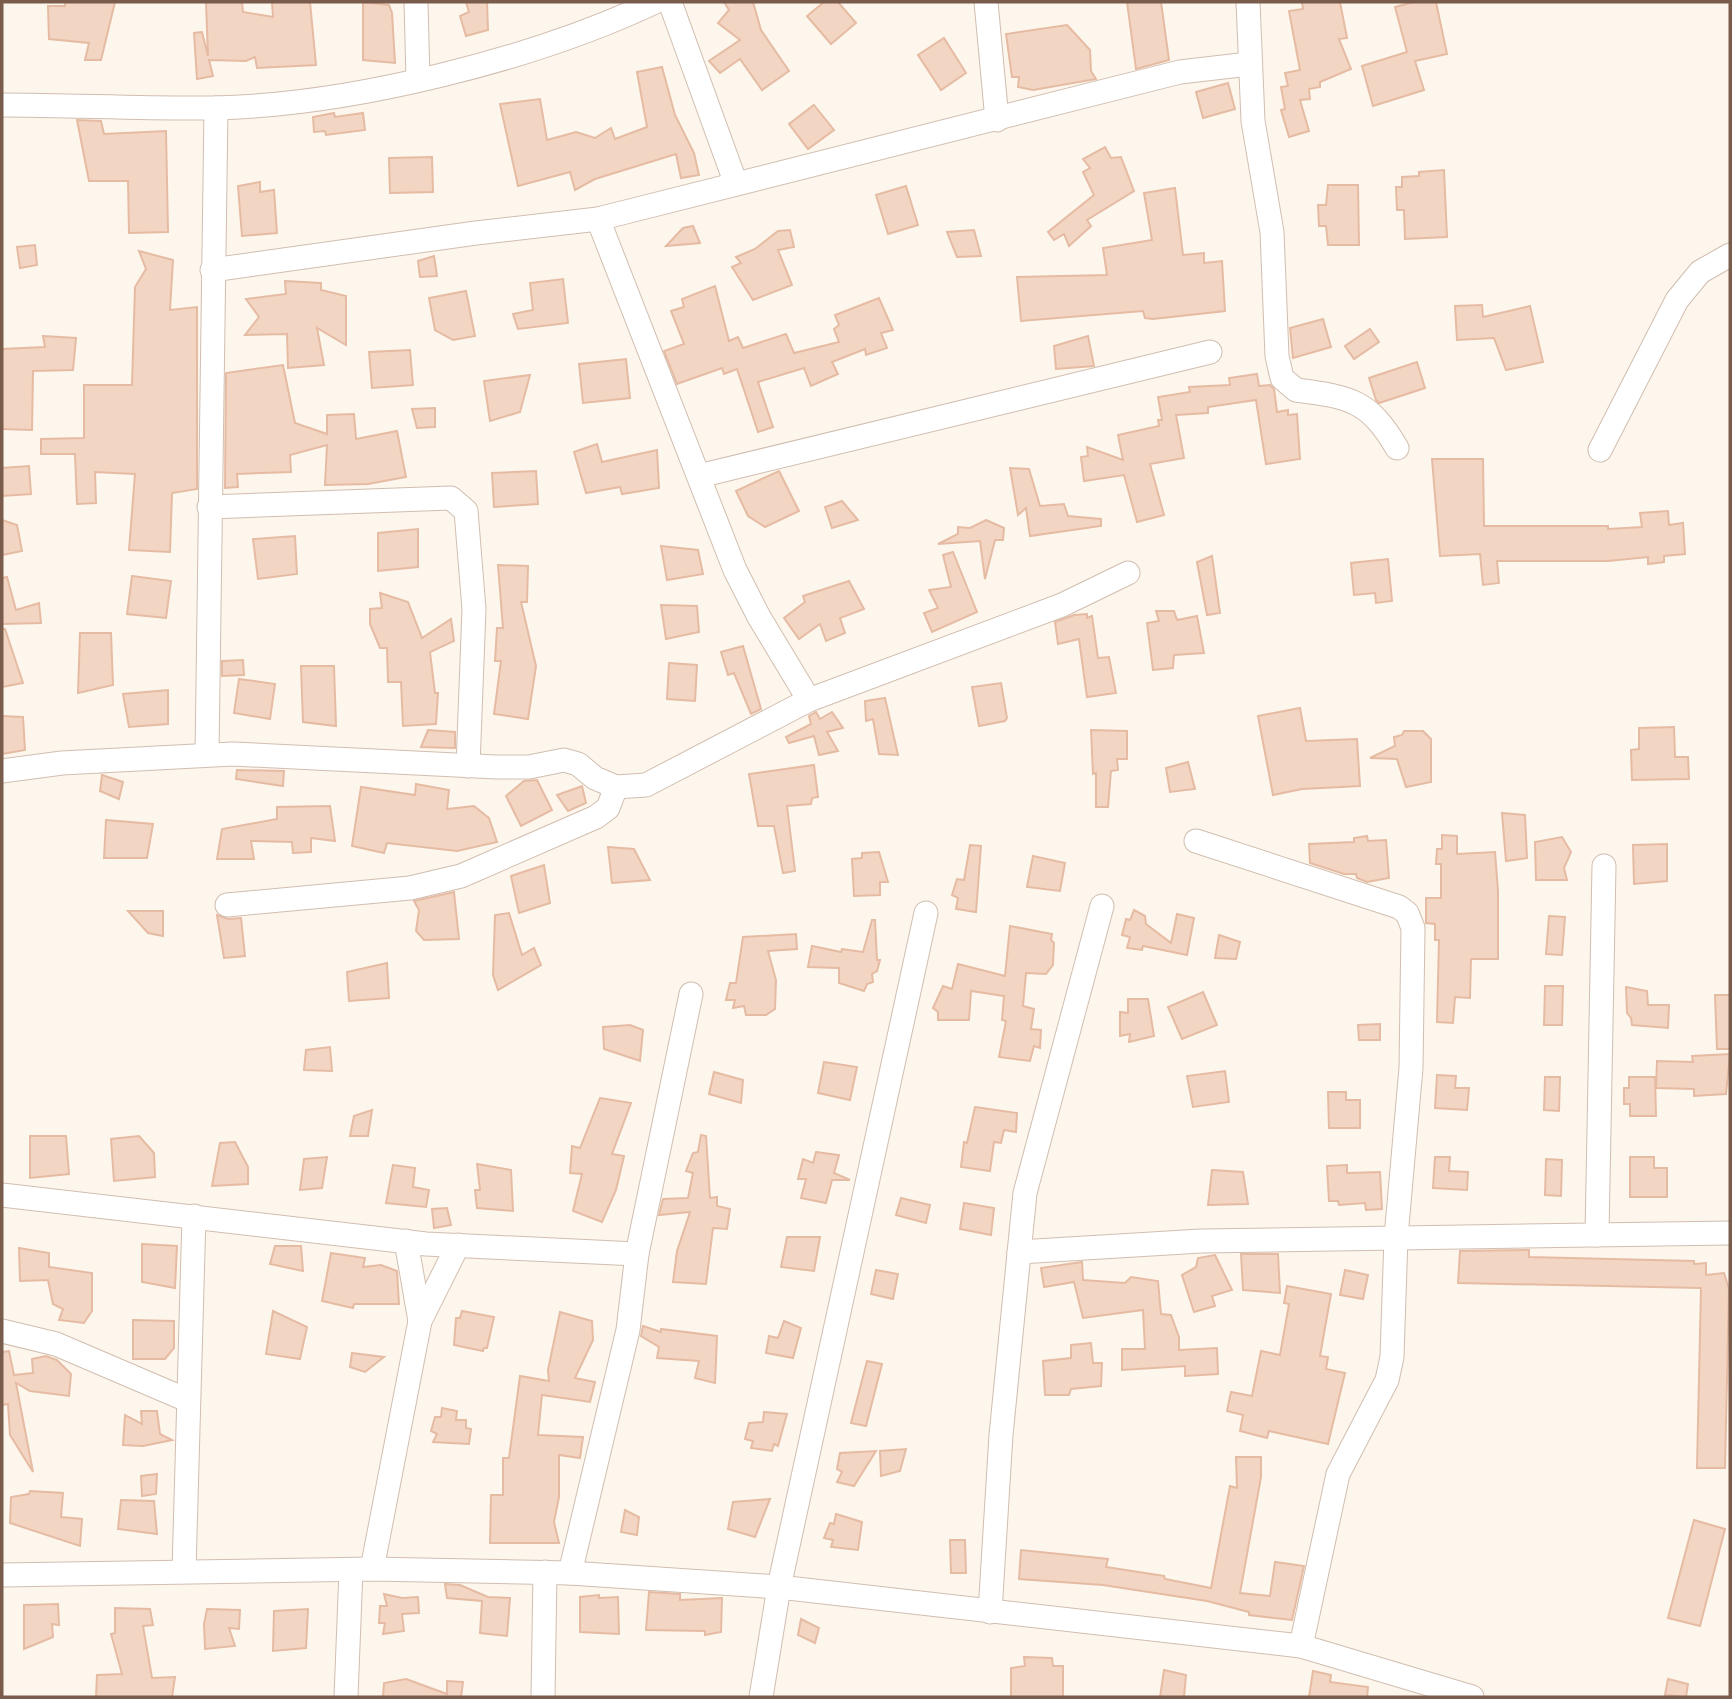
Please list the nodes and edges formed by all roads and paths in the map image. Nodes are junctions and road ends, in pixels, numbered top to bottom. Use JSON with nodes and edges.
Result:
{"nodes":[{"id":1,"x":416,"y":2,"type":"edge"},
{"id":2,"x":654,"y":2,"type":"edge"},
{"id":3,"x":670,"y":2,"type":"edge"},
{"id":4,"x":986,"y":2,"type":"edge"},
{"id":5,"x":1248,"y":2,"type":"edge"},
{"id":6,"x":1249,"y":64,"type":"junction"},
{"id":7,"x":418,"y":79,"type":"junction"},
{"id":8,"x":2,"y":105,"type":"edge"},
{"id":9,"x":216,"y":108,"type":"junction"},
{"id":10,"x":997,"y":120,"type":"junction"},
{"id":11,"x":736,"y":184,"type":"junction"},
{"id":12,"x":598,"y":219,"type":"junction"},
{"id":13,"x":1730,"y":255,"type":"edge"},
{"id":14,"x":212,"y":270,"type":"junction"},
{"id":15,"x":1210,"y":352,"type":"dead end"},
{"id":16,"x":1397,"y":448,"type":"dead end"},
{"id":17,"x":1600,"y":450,"type":"dead end"},
{"id":18,"x":699,"y":476,"type":"junction"},
{"id":19,"x":209,"y":507,"type":"junction"},
{"id":20,"x":1128,"y":573,"type":"dead end"},
{"id":21,"x":809,"y":699,"type":"junction"},
{"id":22,"x":207,"y":755,"type":"junction"},
{"id":23,"x":468,"y":766,"type":"junction"},
{"id":24,"x":2,"y":771,"type":"edge"},
{"id":25,"x":616,"y":787,"type":"junction"},
{"id":26,"x":1196,"y":841,"type":"dead end"},
{"id":27,"x":1604,"y":866,"type":"dead end"},
{"id":28,"x":228,"y":905,"type":"dead end"},
{"id":29,"x":1102,"y":906,"type":"dead end"},
{"id":30,"x":926,"y":912,"type":"dead end"},
{"id":31,"x":691,"y":994,"type":"dead end"},
{"id":32,"x":2,"y":1195,"type":"edge"},
{"id":33,"x":194,"y":1216,"type":"junction"},
{"id":34,"x":1730,"y":1233,"type":"edge"},
{"id":35,"x":1597,"y":1235,"type":"junction"},
{"id":36,"x":1396,"y":1237,"type":"junction"},
{"id":37,"x":407,"y":1241,"type":"junction"},
{"id":38,"x":458,"y":1245,"type":"junction"},
{"id":39,"x":1019,"y":1252,"type":"junction"},
{"id":40,"x":637,"y":1254,"type":"junction"},
{"id":41,"x":420,"y":1321,"type":"junction"},
{"id":42,"x":2,"y":1331,"type":"edge"},
{"id":43,"x":187,"y":1400,"type":"junction"},
{"id":44,"x":362,"y":1569,"type":"junction"},
{"id":45,"x":184,"y":1571,"type":"junction"},
{"id":46,"x":545,"y":1572,"type":"junction"},
{"id":47,"x":570,"y":1573,"type":"junction"},
{"id":48,"x":2,"y":1575,"type":"edge"},
{"id":49,"x":779,"y":1587,"type":"junction"},
{"id":50,"x":990,"y":1612,"type":"junction"},
{"id":51,"x":1301,"y":1646,"type":"junction"},
{"id":52,"x":346,"y":1697,"type":"edge"},
{"id":53,"x":543,"y":1697,"type":"edge"},
{"id":54,"x":761,"y":1697,"type":"edge"},
{"id":55,"x":1472,"y":1697,"type":"edge"}],
"edges":[{"from":1,"to":7,"type":"street"},
{"from":2,"to":7,"type":"street"},
{"from":3,"to":11,"type":"street"},
{"from":4,"to":10,"type":"street"},
{"from":5,"to":6,"type":"street"},
{"from":6,"to":10,"type":"street"},
{"from":6,"to":16,"type":"street"},
{"from":7,"to":9,"type":"street"},
{"from":8,"to":9,"type":"street"},
{"from":9,"to":14,"type":"street"},
{"from":10,"to":11,"type":"street"},
{"from":11,"to":12,"type":"street"},
{"from":12,"to":14,"type":"street"},
{"from":12,"to":18,"type":"street"},
{"from":13,"to":17,"type":"street"},
{"from":14,"to":19,"type":"street"},
{"from":15,"to":18,"type":"street"},
{"from":18,"to":21,"type":"street"},
{"from":19,"to":22,"type":"street"},
{"from":19,"to":23,"type":"street"},
{"from":20,"to":21,"type":"street"},
{"from":21,"to":25,"type":"street"},
{"from":22,"to":23,"type":"street"},
{"from":22,"to":24,"type":"street"},
{"from":23,"to":25,"type":"street"},
{"from":25,"to":28,"type":"street"},
{"from":26,"to":36,"type":"street"},
{"from":27,"to":35,"type":"street"},
{"from":29,"to":39,"type":"street"},
{"from":30,"to":49,"type":"street"},
{"from":31,"to":40,"type":"street"},
{"from":32,"to":33,"type":"street"},
{"from":33,"to":37,"type":"street"},
{"from":33,"to":43,"type":"street"},
{"from":34,"to":35,"type":"street"},
{"from":35,"to":36,"type":"street"},
{"from":36,"to":39,"type":"street"},
{"from":36,"to":51,"type":"street"},
{"from":37,"to":38,"type":"street"},
{"from":37,"to":41,"type":"street"},
{"from":38,"to":40,"type":"street"},
{"from":38,"to":41,"type":"street"},
{"from":39,"to":50,"type":"street"},
{"from":40,"to":47,"type":"street"},
{"from":41,"to":44,"type":"street"},
{"from":42,"to":43,"type":"street"},
{"from":43,"to":45,"type":"street"},
{"from":44,"to":45,"type":"street"},
{"from":44,"to":46,"type":"street"},
{"from":44,"to":52,"type":"street"},
{"from":45,"to":48,"type":"street"},
{"from":46,"to":47,"type":"street"},
{"from":46,"to":53,"type":"street"},
{"from":47,"to":49,"type":"street"},
{"from":49,"to":50,"type":"street"},
{"from":49,"to":54,"type":"street"},
{"from":50,"to":51,"type":"street"},
{"from":51,"to":55,"type":"street"}]}
